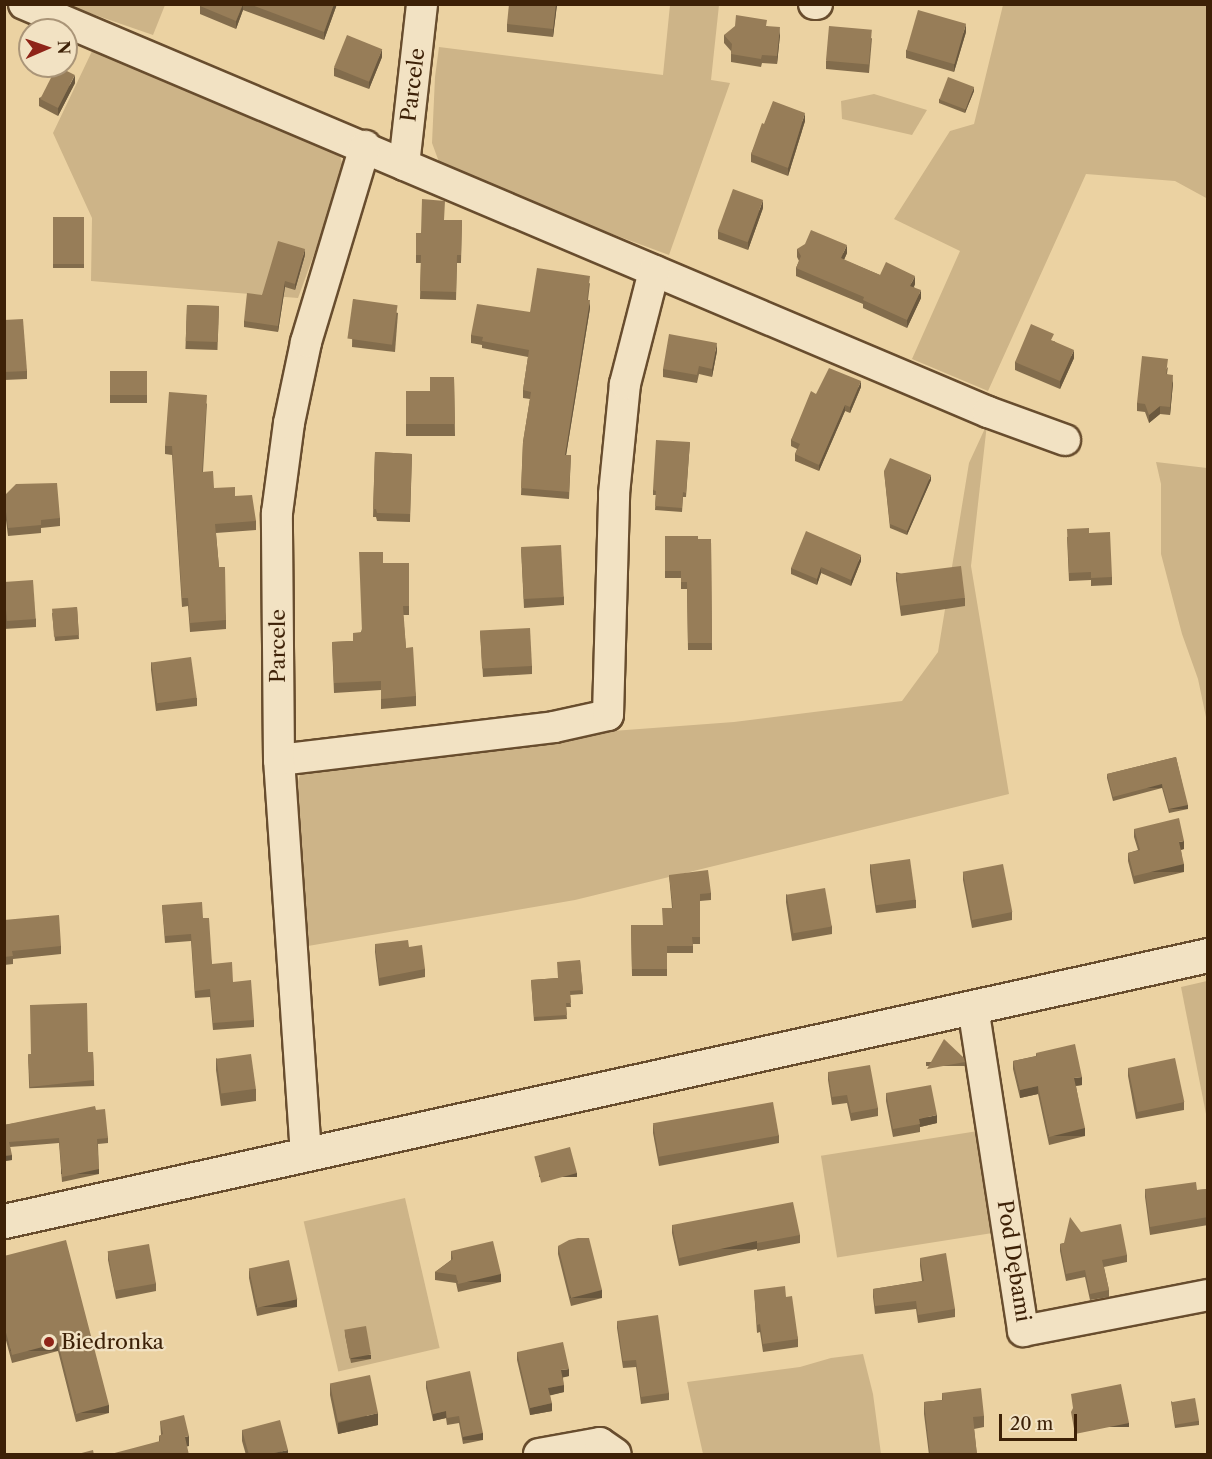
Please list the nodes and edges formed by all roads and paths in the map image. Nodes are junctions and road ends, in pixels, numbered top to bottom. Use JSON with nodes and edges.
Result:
{"nodes":[{"id":1,"x":24,"y":4,"type":"edge"},
{"id":2,"x":422,"y":4,"type":"edge"},
{"id":3,"x":365,"y":146,"type":"junction"},
{"id":4,"x":404,"y":165,"type":"junction"},
{"id":5,"x":654,"y":271,"type":"junction"},
{"id":6,"x":1065,"y":440,"type":"dead end"},
{"id":7,"x":279,"y":760,"type":"junction"},
{"id":8,"x":1208,"y":955,"type":"edge"},
{"id":9,"x":973,"y":1007,"type":"junction"},
{"id":10,"x":306,"y":1155,"type":"junction"},
{"id":11,"x":4,"y":1221,"type":"edge"},
{"id":12,"x":1208,"y":1295,"type":"edge"},
{"id":13,"x":539,"y":1455,"type":"edge"},
{"id":14,"x":616,"y":1455,"type":"edge"}],
"edges":[{"from":1,"to":3,"type":"street"},
{"from":2,"to":4,"type":"street","name":"Parcele"},
{"from":3,"to":4,"type":"street"},
{"from":3,"to":7,"type":"street","name":"Parcele"},
{"from":4,"to":5,"type":"street"},
{"from":5,"to":6,"type":"street"},
{"from":5,"to":7,"type":"street"},
{"from":7,"to":10,"type":"street","name":"Parcele"},
{"from":8,"to":9,"type":"street"},
{"from":9,"to":10,"type":"street"},
{"from":9,"to":12,"type":"street","name":"Pod Dębami"},
{"from":10,"to":11,"type":"street"},
{"from":13,"to":14,"type":"street"}]}
